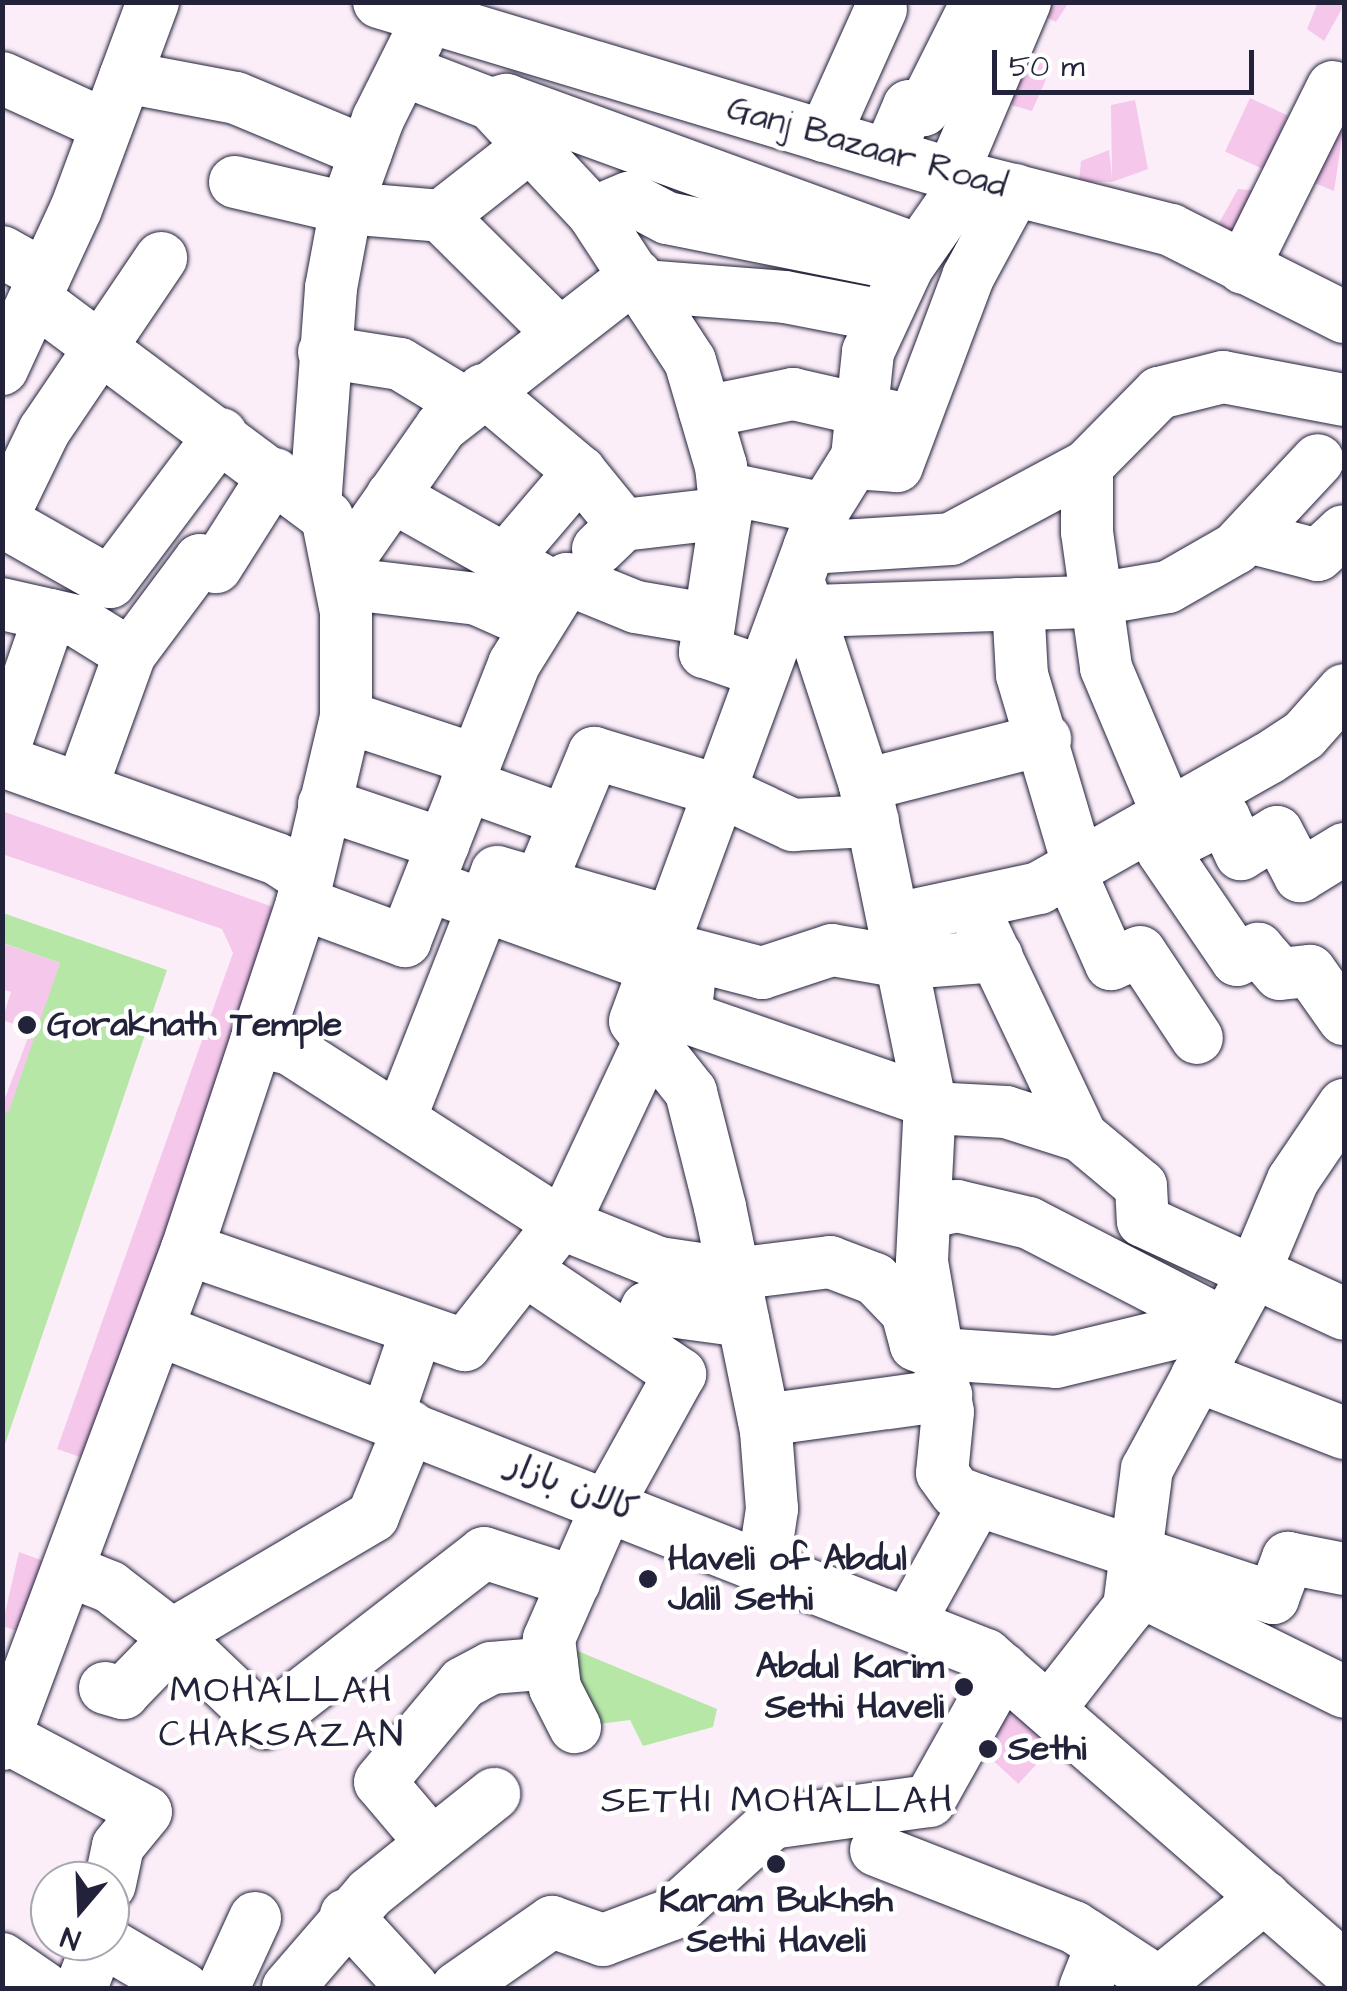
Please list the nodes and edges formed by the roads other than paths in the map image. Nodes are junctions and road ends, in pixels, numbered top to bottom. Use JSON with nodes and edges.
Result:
{"nodes":[{"id":1,"x":154,"y":2,"type":"edge"},
{"id":2,"x":1026,"y":2,"type":"edge"},
{"id":3,"x":869,"y":6,"type":"edge"},
{"id":4,"x":402,"y":8,"type":"edge"},
{"id":5,"x":964,"y":54,"type":"edge"},
{"id":6,"x":406,"y":71,"type":"junction"},
{"id":7,"x":2,"y":78,"type":"edge"},
{"id":8,"x":125,"y":78,"type":"junction"},
{"id":9,"x":1334,"y":87,"type":"dead end"},
{"id":10,"x":492,"y":104,"type":"junction"},
{"id":11,"x":107,"y":126,"type":"junction"},
{"id":12,"x":824,"y":136,"type":"junction"},
{"id":13,"x":529,"y":147,"type":"junction"},
{"id":14,"x":366,"y":152,"type":"junction"},
{"id":15,"x":888,"y":155,"type":"junction"},
{"id":16,"x":979,"y":181,"type":"junction"},
{"id":17,"x":236,"y":182,"type":"dead end"},
{"id":18,"x":346,"y":208,"type":"junction"},
{"id":19,"x":593,"y":213,"type":"junction"},
{"id":20,"x":441,"y":216,"type":"junction"},
{"id":21,"x":161,"y":258,"type":"dead end"},
{"id":22,"x":913,"y":258,"type":"junction"},
{"id":23,"x":1243,"y":268,"type":"junction"},
{"id":24,"x":27,"y":276,"type":"edge"},
{"id":25,"x":639,"y":281,"type":"junction"},
{"id":26,"x":1343,"y":313,"type":"edge"},
{"id":27,"x":878,"y":327,"type":"junction"},
{"id":28,"x":557,"y":331,"type":"junction"},
{"id":29,"x":102,"y":348,"type":"junction"},
{"id":30,"x":324,"y":352,"type":"junction"},
{"id":31,"x":940,"y":360,"type":"junction"},
{"id":32,"x":2,"y":369,"type":"edge"},
{"id":33,"x":475,"y":397,"type":"junction"},
{"id":34,"x":1329,"y":397,"type":"edge"},
{"id":35,"x":862,"y":410,"type":"junction"},
{"id":36,"x":705,"y":412,"type":"junction"},
{"id":37,"x":916,"y":422,"type":"junction"},
{"id":38,"x":221,"y":434,"type":"junction"},
{"id":39,"x":1331,"y":461,"type":"edge"},
{"id":40,"x":854,"y":463,"type":"junction"},
{"id":41,"x":1087,"y":466,"type":"junction"},
{"id":42,"x":580,"y":472,"type":"junction"},
{"id":43,"x":275,"y":474,"type":"junction"},
{"id":44,"x":392,"y":496,"type":"junction"},
{"id":45,"x":725,"y":500,"type":"junction"},
{"id":46,"x":315,"y":506,"type":"junction"},
{"id":47,"x":2,"y":520,"type":"edge"},
{"id":48,"x":623,"y":525,"type":"junction"},
{"id":49,"x":1344,"y":531,"type":"edge"},
{"id":50,"x":1248,"y":537,"type":"junction"},
{"id":51,"x":505,"y":560,"type":"junction"},
{"id":52,"x":807,"y":569,"type":"junction"},
{"id":53,"x":343,"y":581,"type":"junction"},
{"id":54,"x":553,"y":598,"type":"junction"},
{"id":55,"x":710,"y":598,"type":"junction"},
{"id":56,"x":1099,"y":600,"type":"junction"},
{"id":57,"x":1018,"y":604,"type":"junction"},
{"id":58,"x":26,"y":609,"type":"edge"},
{"id":59,"x":130,"y":654,"type":"junction"},
{"id":60,"x":763,"y":672,"type":"junction"},
{"id":61,"x":1341,"y":701,"type":"edge"},
{"id":62,"x":346,"y":718,"type":"junction"},
{"id":63,"x":1044,"y":740,"type":"junction"},
{"id":64,"x":2,"y":758,"type":"edge"},
{"id":65,"x":471,"y":773,"type":"junction"},
{"id":66,"x":81,"y":790,"type":"junction"},
{"id":67,"x":720,"y":791,"type":"junction"},
{"id":68,"x":869,"y":803,"type":"junction"},
{"id":69,"x":324,"y":804,"type":"junction"},
{"id":70,"x":566,"y":821,"type":"junction"},
{"id":71,"x":1158,"y":832,"type":"junction"},
{"id":72,"x":1344,"y":848,"type":"edge"},
{"id":73,"x":434,"y":864,"type":"junction"},
{"id":74,"x":1063,"y":876,"type":"junction"},
{"id":75,"x":540,"y":883,"type":"junction"},
{"id":76,"x":302,"y":889,"type":"junction"},
{"id":77,"x":483,"y":905,"type":"junction"},
{"id":78,"x":973,"y":908,"type":"junction"},
{"id":79,"x":901,"y":941,"type":"junction"},
{"id":80,"x":670,"y":948,"type":"junction"},
{"id":81,"x":997,"y":956,"type":"junction"},
{"id":82,"x":1080,"y":967,"type":"dead end"},
{"id":83,"x":1344,"y":1019,"type":"edge"},
{"id":84,"x":1197,"y":1038,"type":"dead end"},
{"id":85,"x":650,"y":1040,"type":"junction"},
{"id":86,"x":256,"y":1041,"type":"junction"},
{"id":87,"x":931,"y":1105,"type":"junction"},
{"id":88,"x":1344,"y":1105,"type":"edge"},
{"id":89,"x":401,"y":1116,"type":"junction"},
{"id":90,"x":1081,"y":1136,"type":"junction"},
{"id":91,"x":929,"y":1212,"type":"junction"},
{"id":92,"x":560,"y":1224,"type":"junction"},
{"id":93,"x":186,"y":1249,"type":"junction"},
{"id":94,"x":1256,"y":1268,"type":"junction"},
{"id":95,"x":525,"y":1270,"type":"junction"},
{"id":96,"x":739,"y":1298,"type":"junction"},
{"id":97,"x":1344,"y":1314,"type":"edge"},
{"id":98,"x":1221,"y":1322,"type":"junction"},
{"id":99,"x":160,"y":1330,"type":"junction"},
{"id":100,"x":416,"y":1332,"type":"junction"},
{"id":101,"x":632,"y":1340,"type":"junction"},
{"id":102,"x":680,"y":1374,"type":"junction"},
{"id":103,"x":943,"y":1374,"type":"junction"},
{"id":104,"x":1197,"y":1376,"type":"junction"},
{"id":105,"x":760,"y":1400,"type":"junction"},
{"id":106,"x":398,"y":1421,"type":"junction"},
{"id":107,"x":1344,"y":1433,"type":"edge"},
{"id":108,"x":977,"y":1500,"type":"junction"},
{"id":109,"x":608,"y":1502,"type":"junction"},
{"id":110,"x":764,"y":1562,"type":"junction"},
{"id":111,"x":1344,"y":1570,"type":"edge"},
{"id":112,"x":70,"y":1571,"type":"junction"},
{"id":113,"x":1138,"y":1573,"type":"junction"},
{"id":114,"x":574,"y":1582,"type":"junction"},
{"id":115,"x":911,"y":1619,"type":"junction"},
{"id":116,"x":175,"y":1636,"type":"junction"},
{"id":117,"x":552,"y":1662,"type":"junction"},
{"id":118,"x":1003,"y":1669,"type":"junction"},
{"id":119,"x":1340,"y":1682,"type":"edge"},
{"id":120,"x":104,"y":1688,"type":"dead end"},
{"id":121,"x":1050,"y":1708,"type":"junction"},
{"id":122,"x":575,"y":1727,"type":"dead end"},
{"id":123,"x":5,"y":1741,"type":"edge"},
{"id":124,"x":494,"y":1794,"type":"dead end"},
{"id":125,"x":929,"y":1801,"type":"junction"},
{"id":126,"x":430,"y":1841,"type":"junction"},
{"id":127,"x":115,"y":1861,"type":"edge"},
{"id":128,"x":1265,"y":1897,"type":"junction"},
{"id":129,"x":346,"y":1915,"type":"junction"},
{"id":130,"x":255,"y":1918,"type":"dead end"},
{"id":131,"x":130,"y":1958,"type":"edge"},
{"id":132,"x":2,"y":1959,"type":"edge"},
{"id":133,"x":1342,"y":1960,"type":"edge"},
{"id":134,"x":92,"y":1961,"type":"edge"},
{"id":135,"x":1094,"y":1967,"type":"edge"},
{"id":136,"x":1155,"y":1985,"type":"edge"},
{"id":137,"x":44,"y":1988,"type":"edge"},
{"id":138,"x":80,"y":1988,"type":"edge"},
{"id":139,"x":183,"y":1988,"type":"edge"},
{"id":140,"x":223,"y":1988,"type":"edge"},
{"id":141,"x":288,"y":1988,"type":"edge"},
{"id":142,"x":414,"y":1988,"type":"edge"},
{"id":143,"x":457,"y":1988,"type":"edge"}],
"edges":[{"from":1,"to":8,"type":"street"},
{"from":2,"to":5,"type":"street"},
{"from":3,"to":5,"type":"street"},
{"from":3,"to":12,"type":"street"},
{"from":4,"to":6,"type":"street"},
{"from":4,"to":12,"type":"street","name":"Ganj Bazaar Road"},
{"from":5,"to":15,"type":"street"},
{"from":5,"to":16,"type":"street"},
{"from":6,"to":10,"type":"street"},
{"from":6,"to":14,"type":"street"},
{"from":7,"to":11,"type":"street"},
{"from":8,"to":11,"type":"street"},
{"from":8,"to":14,"type":"street"},
{"from":9,"to":23,"type":"street"},
{"from":10,"to":13,"type":"street"},
{"from":10,"to":22,"type":"street"},
{"from":11,"to":24,"type":"street"},
{"from":12,"to":15,"type":"street","name":"Ganj Bazaar Road"},
{"from":13,"to":19,"type":"street"},
{"from":13,"to":20,"type":"street"},
{"from":14,"to":18,"type":"street"},
{"from":15,"to":16,"type":"street","name":"Ganj Bazaar Road"},
{"from":16,"to":22,"type":"street"},
{"from":16,"to":23,"type":"street","name":"Ganj Bazaar Road"},
{"from":16,"to":31,"type":"street"},
{"from":17,"to":18,"type":"street"},
{"from":18,"to":20,"type":"street"},
{"from":18,"to":30,"type":"street"},
{"from":19,"to":22,"type":"street"},
{"from":19,"to":25,"type":"street"},
{"from":20,"to":28,"type":"street"},
{"from":21,"to":29,"type":"street"},
{"from":22,"to":27,"type":"street"},
{"from":23,"to":26,"type":"street","name":"Ganj Bazaar Road"},
{"from":24,"to":29,"type":"street"},
{"from":24,"to":32,"type":"street"},
{"from":25,"to":27,"type":"street"},
{"from":25,"to":28,"type":"street"},
{"from":25,"to":36,"type":"street"},
{"from":26,"to":34,"type":"street"},
{"from":27,"to":31,"type":"street"},
{"from":27,"to":35,"type":"street"},
{"from":28,"to":33,"type":"street"},
{"from":29,"to":38,"type":"street"},
{"from":29,"to":47,"type":"street"},
{"from":30,"to":33,"type":"street"},
{"from":30,"to":46,"type":"street"},
{"from":31,"to":37,"type":"street"},
{"from":33,"to":42,"type":"street"},
{"from":33,"to":44,"type":"street"},
{"from":34,"to":39,"type":"street"},
{"from":34,"to":41,"type":"street"},
{"from":35,"to":36,"type":"street"},
{"from":35,"to":37,"type":"street"},
{"from":35,"to":40,"type":"street"},
{"from":36,"to":45,"type":"street"},
{"from":37,"to":40,"type":"street"},
{"from":38,"to":43,"type":"street"},
{"from":38,"to":47,"type":"street"},
{"from":39,"to":50,"type":"street"},
{"from":40,"to":52,"type":"street"},
{"from":41,"to":52,"type":"street"},
{"from":41,"to":56,"type":"street"},
{"from":42,"to":48,"type":"street"},
{"from":42,"to":51,"type":"street"},
{"from":43,"to":46,"type":"street"},
{"from":43,"to":59,"type":"street"},
{"from":44,"to":51,"type":"street"},
{"from":44,"to":53,"type":"street"},
{"from":45,"to":48,"type":"street"},
{"from":45,"to":52,"type":"street"},
{"from":45,"to":55,"type":"street"},
{"from":46,"to":53,"type":"street"},
{"from":48,"to":54,"type":"street"},
{"from":49,"to":50,"type":"street"},
{"from":50,"to":56,"type":"street"},
{"from":51,"to":54,"type":"street"},
{"from":52,"to":55,"type":"street"},
{"from":52,"to":57,"type":"street"},
{"from":52,"to":60,"type":"street"},
{"from":52,"to":68,"type":"street"},
{"from":53,"to":54,"type":"street"},
{"from":53,"to":62,"type":"street"},
{"from":54,"to":55,"type":"street"},
{"from":54,"to":65,"type":"street"},
{"from":55,"to":60,"type":"street"},
{"from":56,"to":57,"type":"street"},
{"from":56,"to":71,"type":"street"},
{"from":57,"to":63,"type":"street"},
{"from":58,"to":59,"type":"street"},
{"from":58,"to":64,"type":"street"},
{"from":59,"to":66,"type":"street"},
{"from":60,"to":67,"type":"street"},
{"from":61,"to":71,"type":"street"},
{"from":62,"to":65,"type":"street"},
{"from":62,"to":69,"type":"street"},
{"from":63,"to":68,"type":"street"},
{"from":63,"to":74,"type":"street"},
{"from":64,"to":66,"type":"street"},
{"from":65,"to":70,"type":"street"},
{"from":65,"to":73,"type":"street"},
{"from":66,"to":76,"type":"street"},
{"from":67,"to":68,"type":"street"},
{"from":67,"to":70,"type":"street"},
{"from":67,"to":80,"type":"street"},
{"from":68,"to":79,"type":"street"},
{"from":69,"to":73,"type":"street"},
{"from":69,"to":76,"type":"street"},
{"from":70,"to":75,"type":"street"},
{"from":71,"to":72,"type":"street"},
{"from":71,"to":74,"type":"street"},
{"from":71,"to":83,"type":"street"},
{"from":73,"to":76,"type":"street"},
{"from":73,"to":77,"type":"street"},
{"from":74,"to":78,"type":"street"},
{"from":74,"to":82,"type":"street"},
{"from":74,"to":84,"type":"street"},
{"from":75,"to":77,"type":"street"},
{"from":75,"to":80,"type":"street"},
{"from":76,"to":86,"type":"street"},
{"from":77,"to":80,"type":"street"},
{"from":77,"to":89,"type":"street"},
{"from":78,"to":79,"type":"street"},
{"from":78,"to":81,"type":"street"},
{"from":79,"to":80,"type":"street"},
{"from":79,"to":81,"type":"street"},
{"from":79,"to":87,"type":"street"},
{"from":80,"to":85,"type":"street"},
{"from":80,"to":87,"type":"street"},
{"from":81,"to":90,"type":"street"},
{"from":85,"to":92,"type":"street"},
{"from":85,"to":96,"type":"street"},
{"from":86,"to":89,"type":"street"},
{"from":86,"to":93,"type":"street"},
{"from":87,"to":90,"type":"street"},
{"from":87,"to":91,"type":"street"},
{"from":88,"to":94,"type":"street"},
{"from":89,"to":92,"type":"street"},
{"from":90,"to":94,"type":"street"},
{"from":91,"to":98,"type":"street"},
{"from":91,"to":103,"type":"street"},
{"from":92,"to":95,"type":"street"},
{"from":92,"to":96,"type":"street"},
{"from":93,"to":99,"type":"street"},
{"from":93,"to":100,"type":"street"},
{"from":94,"to":97,"type":"street"},
{"from":94,"to":98,"type":"street"},
{"from":95,"to":100,"type":"street"},
{"from":95,"to":101,"type":"street"},
{"from":96,"to":101,"type":"street"},
{"from":96,"to":103,"type":"street"},
{"from":96,"to":105,"type":"street"},
{"from":98,"to":103,"type":"street"},
{"from":98,"to":104,"type":"street"},
{"from":99,"to":106,"type":"street","name":"کالان بازار"},
{"from":99,"to":112,"type":"street"},
{"from":100,"to":106,"type":"street"},
{"from":101,"to":102,"type":"street"},
{"from":102,"to":105,"type":"street"},
{"from":102,"to":109,"type":"street"},
{"from":103,"to":105,"type":"street"},
{"from":103,"to":108,"type":"street"},
{"from":104,"to":107,"type":"street"},
{"from":104,"to":113,"type":"street"},
{"from":105,"to":110,"type":"street"},
{"from":106,"to":109,"type":"street","name":"کالان بازار"},
{"from":106,"to":116,"type":"street"},
{"from":108,"to":113,"type":"street"},
{"from":108,"to":115,"type":"street"},
{"from":109,"to":110,"type":"street","name":"کالان بازار"},
{"from":109,"to":114,"type":"street"},
{"from":110,"to":115,"type":"street","name":"کالان بازار"},
{"from":111,"to":113,"type":"street"},
{"from":112,"to":116,"type":"street"},
{"from":112,"to":123,"type":"street"},
{"from":113,"to":119,"type":"street"},
{"from":113,"to":121,"type":"street"},
{"from":114,"to":116,"type":"street"},
{"from":114,"to":117,"type":"street"},
{"from":115,"to":118,"type":"street","name":"کالان بازار"},
{"from":116,"to":120,"type":"street"},
{"from":117,"to":122,"type":"street"},
{"from":117,"to":126,"type":"street"},
{"from":118,"to":121,"type":"street","name":"کالان بازار"},
{"from":118,"to":125,"type":"street"},
{"from":121,"to":128,"type":"street","name":"کالان بازار"},
{"from":123,"to":127,"type":"street"},
{"from":124,"to":126,"type":"street"},
{"from":125,"to":135,"type":"street"},
{"from":125,"to":143,"type":"street"},
{"from":126,"to":129,"type":"street"},
{"from":128,"to":133,"type":"street","name":"کالان بازار"},
{"from":128,"to":136,"type":"street"},
{"from":129,"to":141,"type":"street"},
{"from":129,"to":142,"type":"street"},
{"from":130,"to":140,"type":"street"},
{"from":131,"to":139,"type":"street"},
{"from":132,"to":137,"type":"street"},
{"from":134,"to":138,"type":"street"},
{"from":135,"to":136,"type":"street"}]}
